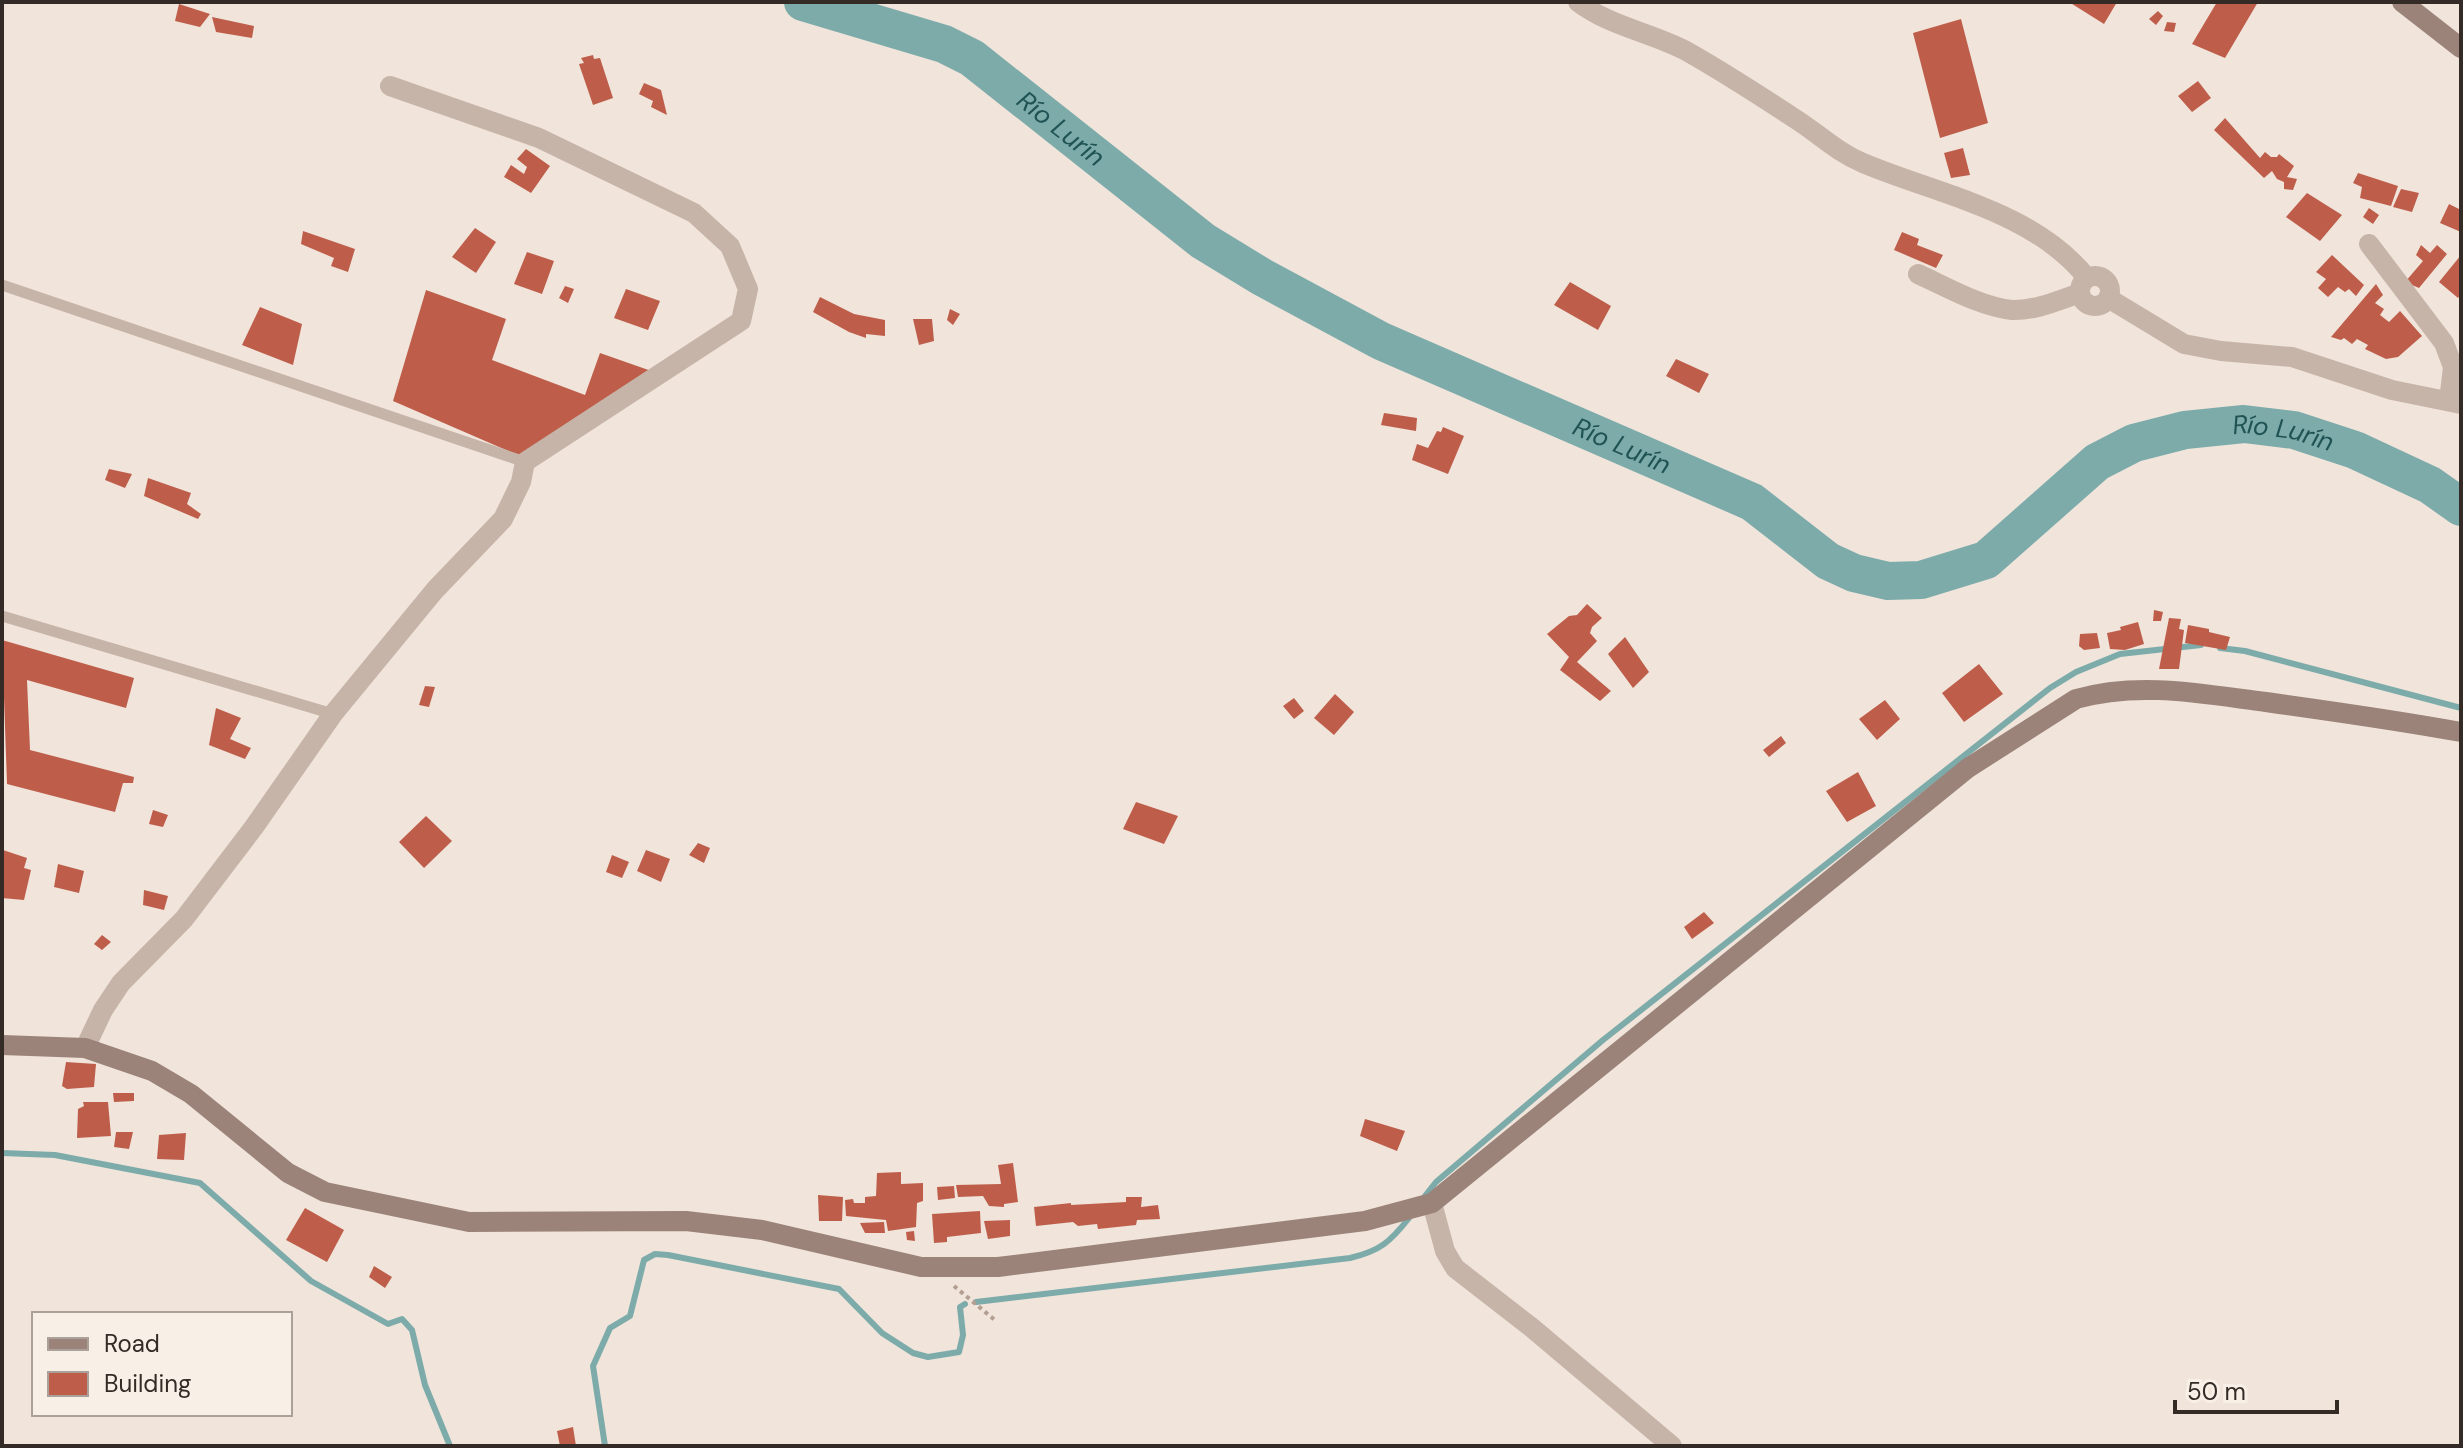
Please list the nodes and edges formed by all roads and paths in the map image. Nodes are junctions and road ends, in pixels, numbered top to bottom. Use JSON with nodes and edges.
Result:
{"nodes":[{"id":1,"x":1578,"y":2,"type":"edge"},
{"id":2,"x":2402,"y":2,"type":"edge"},
{"id":3,"x":2461,"y":48,"type":"edge"},
{"id":4,"x":390,"y":86,"type":"dead end"},
{"id":5,"x":2369,"y":244,"type":"dead end"},
{"id":6,"x":1918,"y":274,"type":"dead end"},
{"id":7,"x":2,"y":285,"type":"edge"},
{"id":8,"x":2083,"y":286,"type":"junction"},
{"id":9,"x":2455,"y":403,"type":"edge"},
{"id":10,"x":525,"y":462,"type":"junction"},
{"id":11,"x":2,"y":616,"type":"edge"},
{"id":12,"x":333,"y":714,"type":"junction"},
{"id":13,"x":2461,"y":732,"type":"edge"},
{"id":14,"x":2,"y":1045,"type":"edge"},
{"id":15,"x":85,"y":1048,"type":"junction"},
{"id":16,"x":1432,"y":1203,"type":"junction"},
{"id":17,"x":921,"y":1267,"type":"junction"},
{"id":18,"x":996,"y":1321,"type":"dead end"},
{"id":19,"x":1672,"y":1446,"type":"edge"}],
"edges":[{"from":1,"to":8,"type":"street"},
{"from":2,"to":3,"type":"street"},
{"from":4,"to":10,"type":"street"},
{"from":5,"to":9,"type":"street"},
{"from":6,"to":8,"type":"street"},
{"from":7,"to":10,"type":"lane"},
{"from":8,"to":9,"type":"street"},
{"from":10,"to":12,"type":"street"},
{"from":11,"to":12,"type":"lane"},
{"from":12,"to":15,"type":"street"},
{"from":13,"to":16,"type":"street"},
{"from":14,"to":15,"type":"street"},
{"from":15,"to":17,"type":"street"},
{"from":16,"to":17,"type":"street"},
{"from":16,"to":19,"type":"street"},
{"from":17,"to":18,"type":"path"}]}
